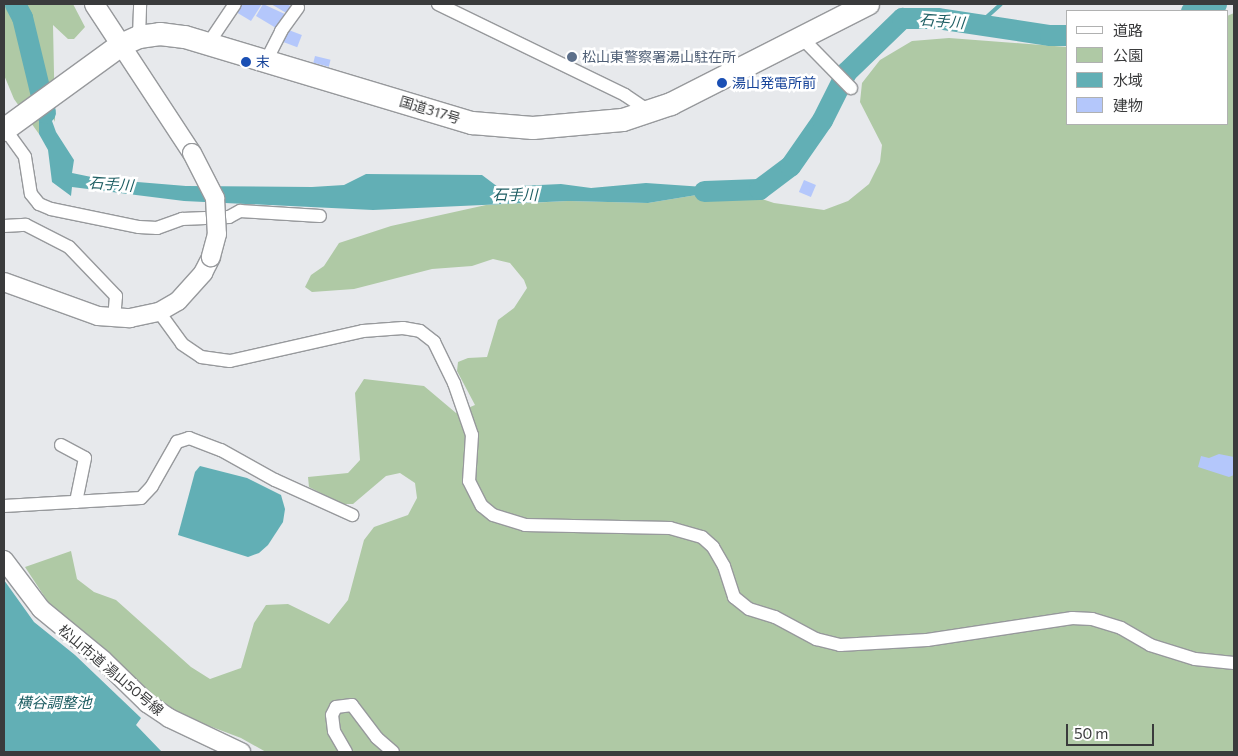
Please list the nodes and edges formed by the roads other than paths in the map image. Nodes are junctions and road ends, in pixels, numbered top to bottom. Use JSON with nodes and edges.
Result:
{"nodes":[{"id":1,"x":94,"y":4,"type":"edge"},
{"id":2,"x":140,"y":4,"type":"edge"},
{"id":3,"x":235,"y":4,"type":"edge"},
{"id":4,"x":438,"y":4,"type":"edge"},
{"id":5,"x":868,"y":4,"type":"edge"},
{"id":6,"x":298,"y":8,"type":"dead end"},
{"id":7,"x":800,"y":36,"type":"junction"},
{"id":8,"x":130,"y":41,"type":"junction"},
{"id":9,"x":208,"y":44,"type":"junction"},
{"id":10,"x":266,"y":61,"type":"junction"},
{"id":11,"x":851,"y":88,"type":"dead end"},
{"id":12,"x":652,"y":113,"type":"junction"},
{"id":13,"x":8,"y":127,"type":"edge"},
{"id":14,"x":320,"y":216,"type":"dead end"},
{"id":15,"x":4,"y":226,"type":"edge"},
{"id":16,"x":4,"y":282,"type":"edge"},
{"id":17,"x":159,"y":312,"type":"junction"},
{"id":18,"x":114,"y":318,"type":"junction"},
{"id":19,"x":61,"y":445,"type":"dead end"},
{"id":20,"x":76,"y":502,"type":"junction"},
{"id":21,"x":4,"y":506,"type":"edge"},
{"id":22,"x":352,"y":516,"type":"dead end"},
{"id":23,"x":4,"y":560,"type":"edge"},
{"id":24,"x":1234,"y":663,"type":"edge"},
{"id":25,"x":241,"y":752,"type":"edge"},
{"id":26,"x":346,"y":752,"type":"edge"},
{"id":27,"x":393,"y":752,"type":"edge"}],
"edges":[{"from":1,"to":8,"type":"main road"},
{"from":2,"to":8,"type":"street"},
{"from":3,"to":9,"type":"street"},
{"from":4,"to":12,"type":"street"},
{"from":5,"to":7,"type":"highway","name":"国道317号"},
{"from":6,"to":10,"type":"street"},
{"from":7,"to":11,"type":"street"},
{"from":7,"to":12,"type":"highway","name":"国道317号"},
{"from":8,"to":9,"type":"highway","name":"国道317号"},
{"from":8,"to":13,"type":"highway","name":"国道317号"},
{"from":8,"to":17,"type":"street","bridge":true},
{"from":9,"to":10,"type":"highway","name":"国道317号"},
{"from":10,"to":12,"type":"highway","name":"国道317号"},
{"from":13,"to":14,"type":"street"},
{"from":15,"to":18,"type":"street"},
{"from":16,"to":18,"type":"street"},
{"from":17,"to":18,"type":"street"},
{"from":17,"to":24,"type":"street"},
{"from":19,"to":20,"type":"street"},
{"from":20,"to":21,"type":"street"},
{"from":20,"to":22,"type":"street"},
{"from":23,"to":25,"type":"street","name":"松山市道 湯山50号線"},
{"from":26,"to":27,"type":"street"}]}
